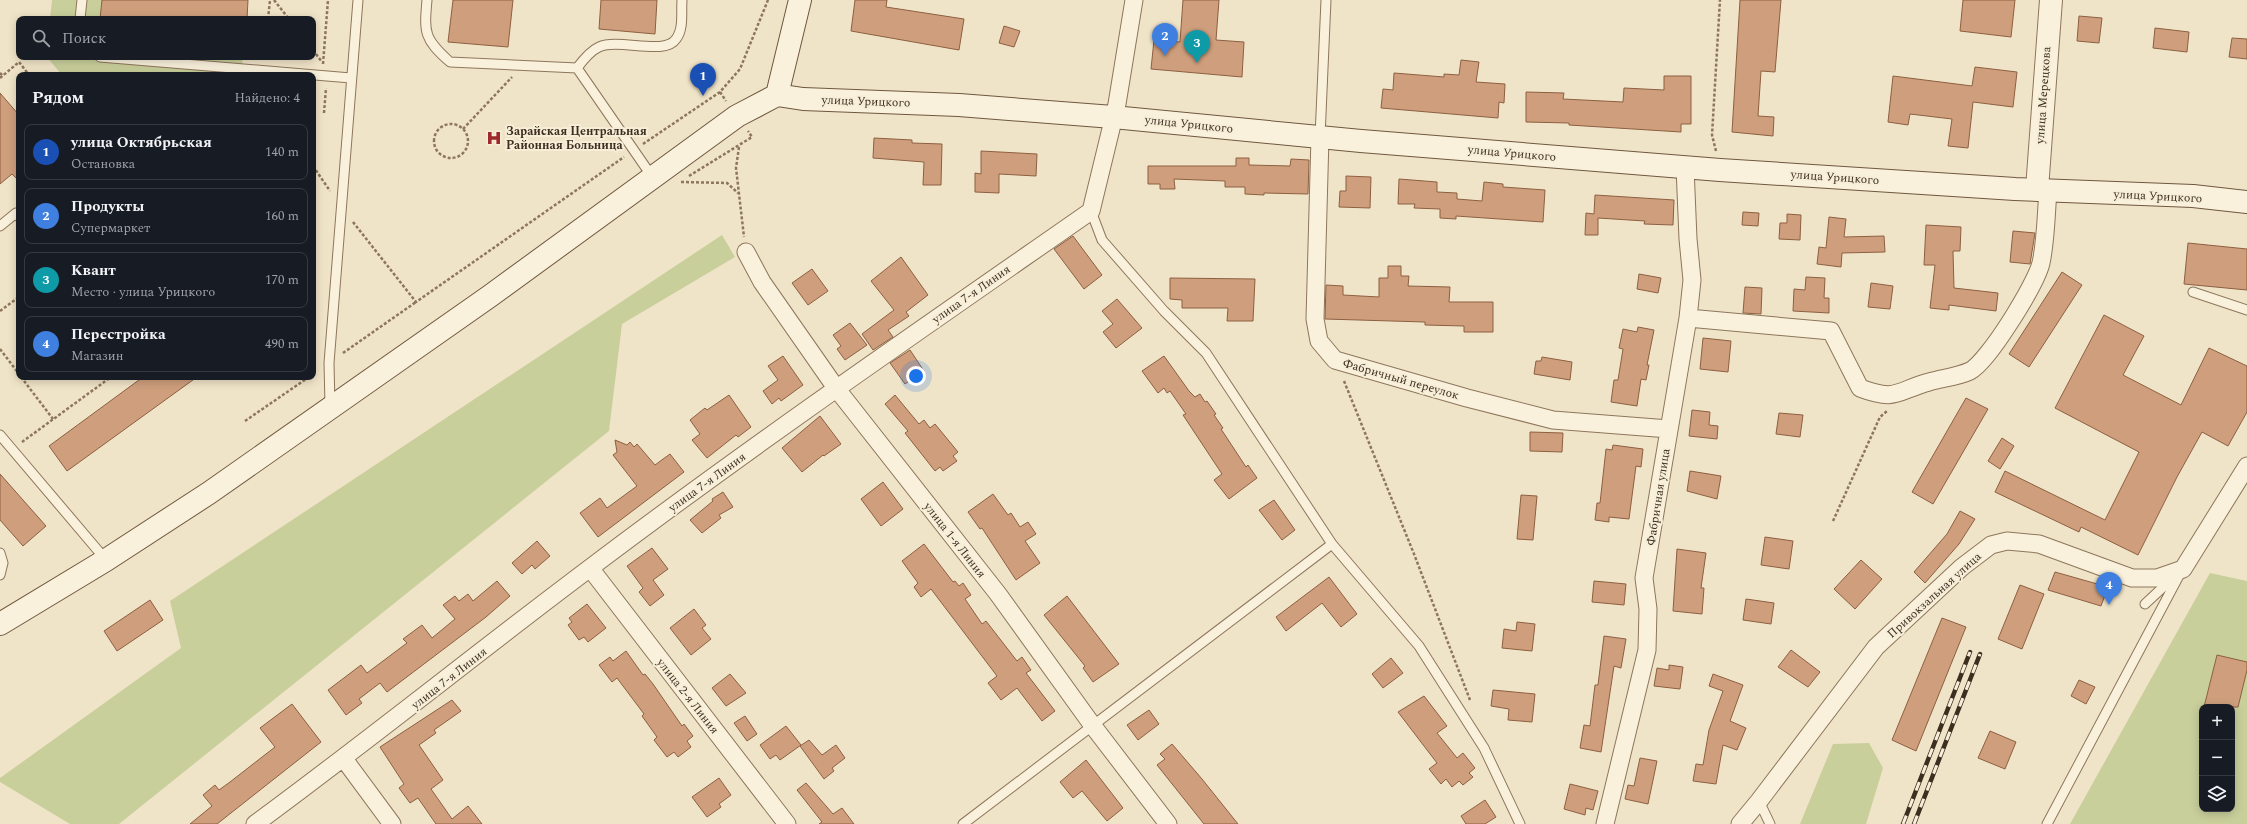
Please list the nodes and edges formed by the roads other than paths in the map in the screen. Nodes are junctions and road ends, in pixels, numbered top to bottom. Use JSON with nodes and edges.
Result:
{"nodes":[{"id":1,"x":82,"y":0,"type":"edge"},
{"id":2,"x":358,"y":0,"type":"edge"},
{"id":3,"x":427,"y":0,"type":"edge"},
{"id":4,"x":682,"y":0,"type":"edge"},
{"id":5,"x":800,"y":0,"type":"edge"},
{"id":6,"x":1134,"y":0,"type":"edge"},
{"id":7,"x":1326,"y":0,"type":"edge"},
{"id":8,"x":2051,"y":0,"type":"edge"},
{"id":9,"x":80,"y":16,"type":"edge"},
{"id":10,"x":136,"y":60,"type":"edge"},
{"id":11,"x":577,"y":68,"type":"junction"},
{"id":12,"x":279,"y":72,"type":"edge"},
{"id":13,"x":316,"y":75,"type":"edge"},
{"id":14,"x":351,"y":78,"type":"junction"},
{"id":15,"x":777,"y":95,"type":"junction"},
{"id":16,"x":1113,"y":117,"type":"junction"},
{"id":17,"x":1320,"y":137,"type":"junction"},
{"id":18,"x":1685,"y":167,"type":"junction"},
{"id":19,"x":653,"y":178,"type":"junction"},
{"id":20,"x":2042,"y":190,"type":"junction"},
{"id":21,"x":2247,"y":202,"type":"edge"},
{"id":22,"x":1091,"y":211,"type":"junction"},
{"id":23,"x":16,"y":213,"type":"edge"},
{"id":24,"x":0,"y":226,"type":"edge"},
{"id":25,"x":746,"y":252,"type":"road end"},
{"id":26,"x":2193,"y":292,"type":"dead end"},
{"id":27,"x":2247,"y":310,"type":"edge"},
{"id":28,"x":1688,"y":318,"type":"junction"},
{"id":29,"x":836,"y":388,"type":"junction"},
{"id":30,"x":330,"y":407,"type":"junction"},
{"id":31,"x":1669,"y":429,"type":"junction"},
{"id":32,"x":0,"y":435,"type":"edge"},
{"id":33,"x":2247,"y":466,"type":"edge"},
{"id":34,"x":1332,"y":544,"type":"junction"},
{"id":35,"x":0,"y":554,"type":"edge"},
{"id":36,"x":106,"y":560,"type":"junction"},
{"id":37,"x":590,"y":568,"type":"junction"},
{"id":38,"x":2183,"y":569,"type":"junction"},
{"id":39,"x":0,"y":574,"type":"edge"},
{"id":40,"x":2145,"y":604,"type":"dead end"},
{"id":41,"x":0,"y":623,"type":"edge"},
{"id":42,"x":1093,"y":726,"type":"junction"},
{"id":43,"x":344,"y":759,"type":"junction"},
{"id":44,"x":1759,"y":801,"type":"junction"},
{"id":45,"x":255,"y":824,"type":"edge"},
{"id":46,"x":392,"y":824,"type":"edge"},
{"id":47,"x":787,"y":824,"type":"edge"},
{"id":48,"x":963,"y":824,"type":"edge"},
{"id":49,"x":1168,"y":824,"type":"edge"},
{"id":50,"x":1520,"y":824,"type":"edge"},
{"id":51,"x":1605,"y":824,"type":"edge"},
{"id":52,"x":1740,"y":824,"type":"edge"},
{"id":53,"x":1770,"y":824,"type":"edge"},
{"id":54,"x":2047,"y":824,"type":"edge"}],
"edges":[{"from":1,"to":9,"type":"lane"},
{"from":2,"to":14,"type":"lane"},
{"from":3,"to":11,"type":"lane"},
{"from":4,"to":11,"type":"lane"},
{"from":5,"to":15,"type":"main road"},
{"from":6,"to":16,"type":"street"},
{"from":7,"to":17,"type":"lane"},
{"from":8,"to":20,"type":"main road","name":"улица Мерецкова"},
{"from":10,"to":12,"type":"lane"},
{"from":11,"to":19,"type":"lane"},
{"from":13,"to":14,"type":"lane"},
{"from":14,"to":30,"type":"lane"},
{"from":15,"to":16,"type":"main road","name":"улица Урицкого"},
{"from":15,"to":19,"type":"main road"},
{"from":16,"to":17,"type":"main road","name":"улица Урицкого"},
{"from":16,"to":22,"type":"street"},
{"from":17,"to":18,"type":"main road","name":"улица Урицкого"},
{"from":17,"to":31,"type":"street","name":"Фабричный переулок"},
{"from":18,"to":20,"type":"main road","name":"улица Урицкого"},
{"from":18,"to":28,"type":"street","name":"Фабричная улица"},
{"from":19,"to":30,"type":"main road"},
{"from":20,"to":21,"type":"main road","name":"улица Урицкого"},
{"from":20,"to":28,"type":"street"},
{"from":22,"to":29,"type":"street","name":"улица 7-я Линия"},
{"from":22,"to":34,"type":"lane"},
{"from":23,"to":24,"type":"lane"},
{"from":25,"to":29,"type":"street","name":"улица 1-я Линия"},
{"from":26,"to":27,"type":"lane"},
{"from":28,"to":31,"type":"street","name":"Фабричная улица"},
{"from":29,"to":37,"type":"street","name":"улица 7-я Линия"},
{"from":29,"to":42,"type":"street","name":"улица 1-я Линия"},
{"from":30,"to":36,"type":"main road"},
{"from":31,"to":51,"type":"street","name":"Фабричная улица"},
{"from":32,"to":36,"type":"lane"},
{"from":33,"to":38,"type":"street"},
{"from":34,"to":42,"type":"lane"},
{"from":34,"to":50,"type":"lane"},
{"from":35,"to":39,"type":"lane"},
{"from":36,"to":41,"type":"main road"},
{"from":37,"to":43,"type":"street","name":"улица 7-я Линия"},
{"from":37,"to":47,"type":"street","name":"улица 2-я Линия"},
{"from":38,"to":40,"type":"lane"},
{"from":38,"to":44,"type":"street","name":"Привокзальная улица"},
{"from":38,"to":54,"type":"lane"},
{"from":42,"to":48,"type":"lane"},
{"from":42,"to":49,"type":"street","name":"улица 1-я Линия"},
{"from":43,"to":45,"type":"street","name":"улица 7-я Линия"},
{"from":43,"to":46,"type":"street"},
{"from":44,"to":52,"type":"street","name":"Привокзальная улица"},
{"from":44,"to":53,"type":"lane"}]}
